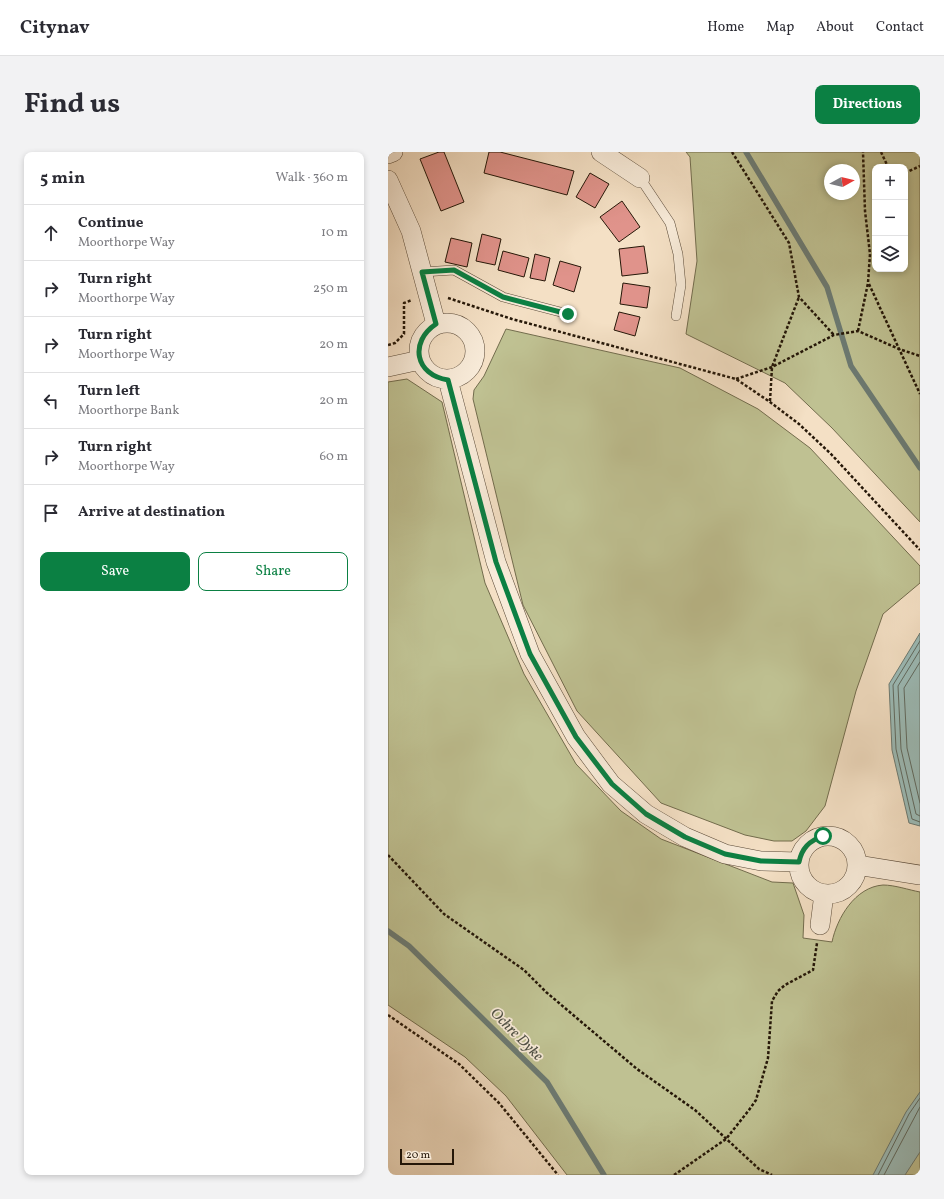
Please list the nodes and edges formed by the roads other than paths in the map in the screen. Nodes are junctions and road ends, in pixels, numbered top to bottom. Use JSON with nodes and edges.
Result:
{"nodes":[{"id":1,"x":393,"y":152,"type":"edge"},
{"id":2,"x":601,"y":152,"type":"edge"},
{"id":3,"x":388,"y":154,"type":"edge"},
{"id":4,"x":640,"y":178,"type":"joint"},
{"id":5,"x":388,"y":180,"type":"edge"},
{"id":6,"x":422,"y":272,"type":"junction"},
{"id":7,"x":568,"y":314,"type":"dead end"},
{"id":8,"x":676,"y":316,"type":"dead end"},
{"id":9,"x":436,"y":324,"type":"junction"},
{"id":10,"x":420,"y":360,"type":"junction"},
{"id":11,"x":388,"y":367,"type":"edge"},
{"id":12,"x":448,"y":380,"type":"junction"},
{"id":13,"x":799,"y":862,"type":"junction"},
{"id":14,"x":857,"y":865,"type":"junction"},
{"id":15,"x":920,"y":875,"type":"edge"},
{"id":16,"x":824,"y":894,"type":"junction"},
{"id":17,"x":820,"y":925,"type":"road end"}],
"edges":[{"from":1,"to":3,"type":"street"},
{"from":2,"to":4,"type":"street"},
{"from":4,"to":8,"type":"lane"},
{"from":5,"to":6,"type":"street"},
{"from":6,"to":7,"type":"lane"},
{"from":6,"to":9,"type":"street"},
{"from":9,"to":10,"type":"street"},
{"from":9,"to":12,"type":"street"},
{"from":10,"to":11,"type":"street"},
{"from":10,"to":12,"type":"street"},
{"from":12,"to":13,"type":"street"},
{"from":13,"to":14,"type":"street"},
{"from":13,"to":16,"type":"street"},
{"from":14,"to":15,"type":"street"},
{"from":14,"to":16,"type":"street"},
{"from":16,"to":17,"type":"street"}]}
